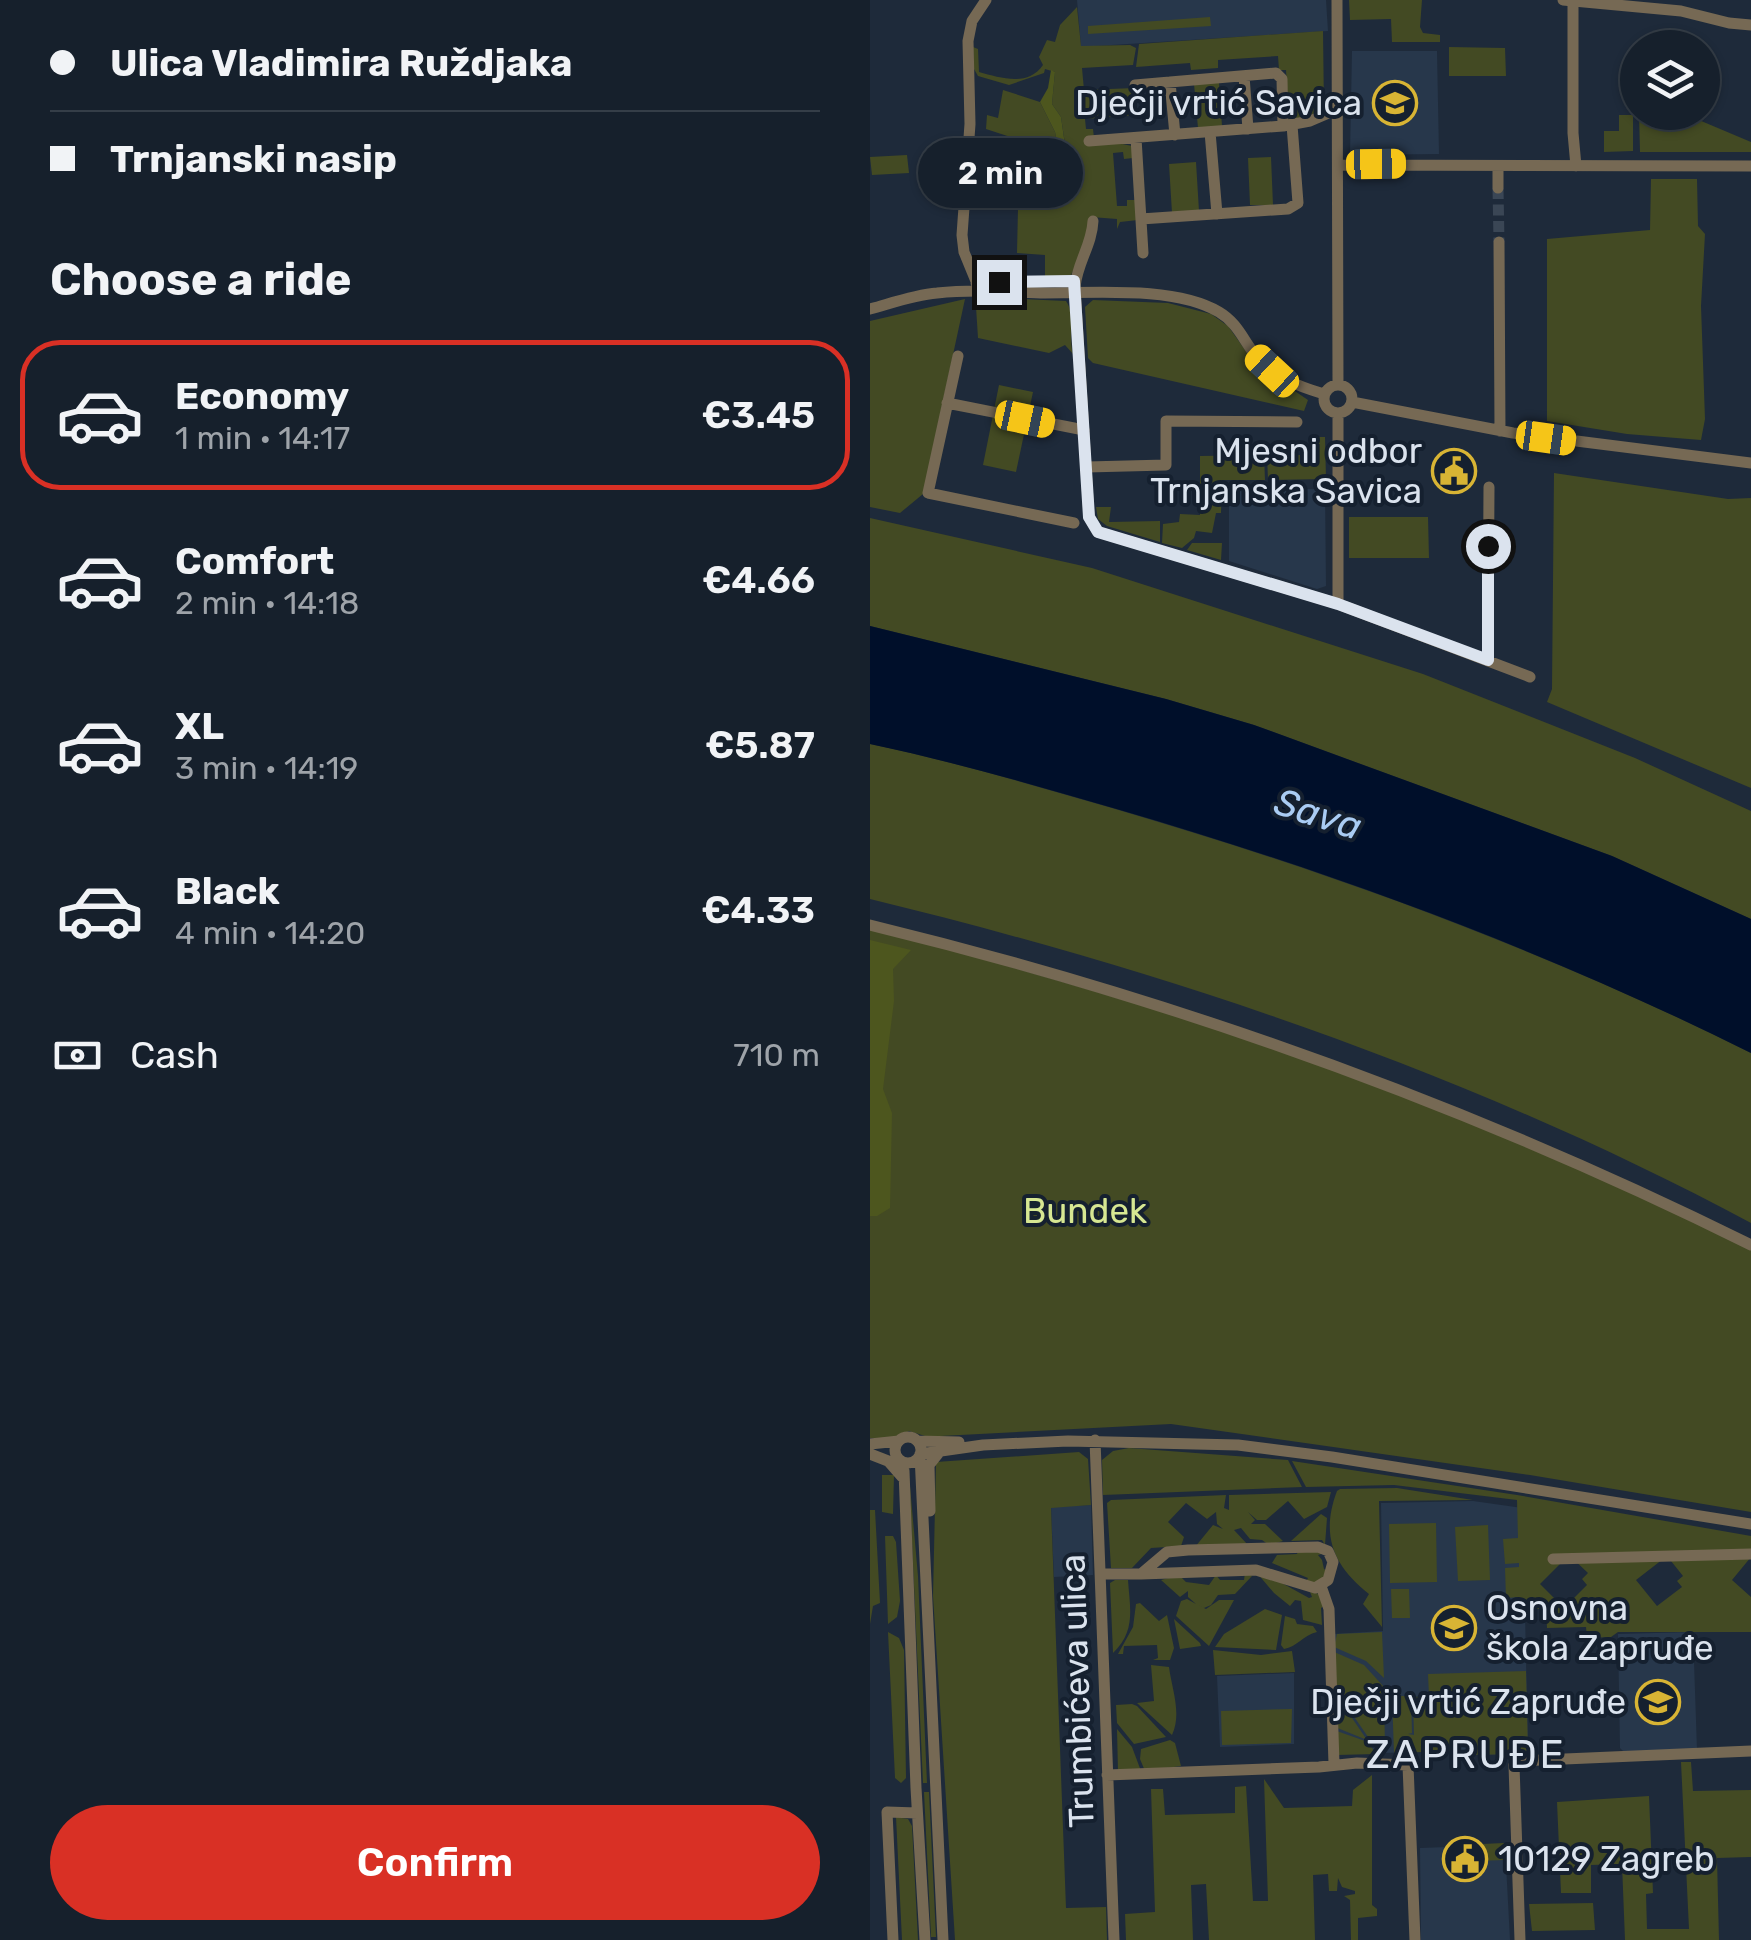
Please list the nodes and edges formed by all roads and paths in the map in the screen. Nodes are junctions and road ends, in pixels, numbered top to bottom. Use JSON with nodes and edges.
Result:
{"nodes":[{"id":1,"x":986,"y":0,"type":"edge"},
{"id":2,"x":1337,"y":0,"type":"edge"},
{"id":3,"x":1563,"y":0,"type":"edge"},
{"id":4,"x":1573,"y":0,"type":"edge"},
{"id":5,"x":1751,"y":26,"type":"edge"},
{"id":6,"x":1244,"y":76,"type":"junction"},
{"id":7,"x":1170,"y":82,"type":"junction"},
{"id":8,"x":1135,"y":84,"type":"dead end"},
{"id":9,"x":1338,"y":108,"type":"junction"},
{"id":10,"x":1288,"y":126,"type":"junction"},
{"id":11,"x":1248,"y":129,"type":"junction"},
{"id":12,"x":1210,"y":132,"type":"junction"},
{"id":13,"x":1175,"y":135,"type":"junction"},
{"id":14,"x":1136,"y":138,"type":"junction"},
{"id":15,"x":1089,"y":141,"type":"dead end"},
{"id":16,"x":1338,"y":165,"type":"junction"},
{"id":17,"x":1498,"y":166,"type":"junction"},
{"id":18,"x":1576,"y":166,"type":"junction"},
{"id":19,"x":1751,"y":166,"type":"edge"},
{"id":20,"x":1498,"y":188,"type":"tunnel mouth"},
{"id":21,"x":1217,"y":214,"type":"junction"},
{"id":22,"x":1141,"y":218,"type":"junction"},
{"id":23,"x":1093,"y":221,"type":"dead end"},
{"id":24,"x":1499,"y":242,"type":"tunnel mouth"},
{"id":25,"x":1144,"y":253,"type":"dead end"},
{"id":26,"x":978,"y":287,"type":"junction"},
{"id":27,"x":1075,"y":287,"type":"junction"},
{"id":28,"x":870,"y":309,"type":"edge"},
{"id":29,"x":958,"y":356,"type":"dead end"},
{"id":30,"x":1338,"y":384,"type":"junction"},
{"id":31,"x":1324,"y":394,"type":"junction"},
{"id":32,"x":1352,"y":402,"type":"junction"},
{"id":33,"x":947,"y":403,"type":"junction"},
{"id":34,"x":1338,"y":414,"type":"junction"},
{"id":35,"x":1297,"y":422,"type":"dead end"},
{"id":36,"x":1084,"y":430,"type":"junction"},
{"id":37,"x":1500,"y":431,"type":"junction"},
{"id":38,"x":1751,"y":463,"type":"edge"},
{"id":39,"x":1087,"y":467,"type":"junction"},
{"id":40,"x":1489,"y":487,"type":"dead end"},
{"id":41,"x":1074,"y":523,"type":"dead end"},
{"id":42,"x":1338,"y":604,"type":"junction"},
{"id":43,"x":1488,"y":660,"type":"junction"},
{"id":44,"x":1530,"y":676,"type":"dead end"},
{"id":45,"x":870,"y":925,"type":"edge"},
{"id":46,"x":1751,"y":1246,"type":"edge"},
{"id":47,"x":1095,"y":1440,"type":"junction"},
{"id":48,"x":899,"y":1441,"type":"junction"},
{"id":49,"x":870,"y":1444,"type":"edge"},
{"id":50,"x":983,"y":1445,"type":"junction"},
{"id":51,"x":919,"y":1450,"type":"junction"},
{"id":52,"x":942,"y":1450,"type":"junction"},
{"id":53,"x":870,"y":1453,"type":"edge"},
{"id":54,"x":898,"y":1458,"type":"junction"},
{"id":55,"x":904,"y":1482,"type":"junction"},
{"id":56,"x":1751,"y":1524,"type":"edge"},
{"id":57,"x":1751,"y":1554,"type":"edge"},
{"id":58,"x":1553,"y":1559,"type":"dead end"},
{"id":59,"x":1100,"y":1574,"type":"junction"},
{"id":60,"x":1141,"y":1574,"type":"junction"},
{"id":61,"x":1321,"y":1586,"type":"junction"},
{"id":62,"x":927,"y":1590,"type":"junction"},
{"id":63,"x":1751,"y":1750,"type":"edge"},
{"id":64,"x":1334,"y":1764,"type":"junction"},
{"id":65,"x":1108,"y":1775,"type":"junction"},
{"id":66,"x":917,"y":1813,"type":"junction"},
{"id":67,"x":893,"y":1940,"type":"edge"},
{"id":68,"x":925,"y":1940,"type":"edge"},
{"id":69,"x":943,"y":1940,"type":"edge"},
{"id":70,"x":1114,"y":1940,"type":"edge"},
{"id":71,"x":1416,"y":1940,"type":"edge"},
{"id":72,"x":1520,"y":1940,"type":"edge"}],
"edges":[{"from":1,"to":26,"type":"street"},
{"from":2,"to":9,"type":"street"},
{"from":3,"to":4,"type":"street"},
{"from":4,"to":5,"type":"street"},
{"from":4,"to":18,"type":"street"},
{"from":6,"to":7,"type":"street"},
{"from":6,"to":10,"type":"street"},
{"from":6,"to":11,"type":"street"},
{"from":7,"to":8,"type":"street"},
{"from":7,"to":13,"type":"street"},
{"from":9,"to":10,"type":"street"},
{"from":9,"to":16,"type":"street"},
{"from":10,"to":11,"type":"street"},
{"from":10,"to":21,"type":"street"},
{"from":11,"to":12,"type":"street"},
{"from":12,"to":13,"type":"street"},
{"from":12,"to":21,"type":"street"},
{"from":13,"to":14,"type":"street"},
{"from":14,"to":15,"type":"street"},
{"from":14,"to":22,"type":"street"},
{"from":16,"to":17,"type":"street"},
{"from":16,"to":30,"type":"street"},
{"from":17,"to":18,"type":"street"},
{"from":17,"to":20,"type":"street"},
{"from":18,"to":19,"type":"street"},
{"from":21,"to":22,"type":"street"},
{"from":22,"to":25,"type":"street"},
{"from":23,"to":27,"type":"street"},
{"from":24,"to":37,"type":"street"},
{"from":26,"to":27,"type":"street"},
{"from":26,"to":28,"type":"street"},
{"from":27,"to":31,"type":"street"},
{"from":27,"to":36,"type":"street"},
{"from":29,"to":33,"type":"street"},
{"from":30,"to":31,"type":"street"},
{"from":30,"to":32,"type":"street"},
{"from":31,"to":34,"type":"street"},
{"from":32,"to":34,"type":"street"},
{"from":32,"to":37,"type":"street"},
{"from":33,"to":36,"type":"street"},
{"from":33,"to":41,"type":"street"},
{"from":34,"to":42,"type":"street"},
{"from":35,"to":39,"type":"street"},
{"from":36,"to":39,"type":"street"},
{"from":37,"to":38,"type":"street"},
{"from":39,"to":42,"type":"street"},
{"from":40,"to":43,"type":"street"},
{"from":42,"to":43,"type":"street"},
{"from":43,"to":44,"type":"street"},
{"from":45,"to":46,"type":"street"},
{"from":47,"to":50,"type":"street"},
{"from":47,"to":56,"type":"street"},
{"from":47,"to":59,"type":"street","name":"Trumbićeva ulica"},
{"from":48,"to":49,"type":"street"},
{"from":48,"to":51,"type":"street"},
{"from":48,"to":54,"type":"street"},
{"from":50,"to":51,"type":"street"},
{"from":50,"to":52,"type":"street"},
{"from":51,"to":52,"type":"street"},
{"from":51,"to":54,"type":"street"},
{"from":51,"to":62,"type":"street"},
{"from":52,"to":62,"type":"street"},
{"from":53,"to":54,"type":"street"},
{"from":53,"to":55,"type":"street"},
{"from":54,"to":55,"type":"street"},
{"from":55,"to":66,"type":"street"},
{"from":57,"to":58,"type":"street"},
{"from":59,"to":60,"type":"street"},
{"from":59,"to":65,"type":"street","name":"Trumbićeva ulica"},
{"from":60,"to":61,"type":"street"},
{"from":60,"to":61,"type":"street"},
{"from":61,"to":64,"type":"street"},
{"from":62,"to":69,"type":"street"},
{"from":63,"to":72,"type":"street"},
{"from":64,"to":65,"type":"street"},
{"from":64,"to":71,"type":"street"},
{"from":65,"to":70,"type":"street","name":"Trumbićeva ulica"},
{"from":66,"to":67,"type":"street"},
{"from":66,"to":68,"type":"street"}]}
